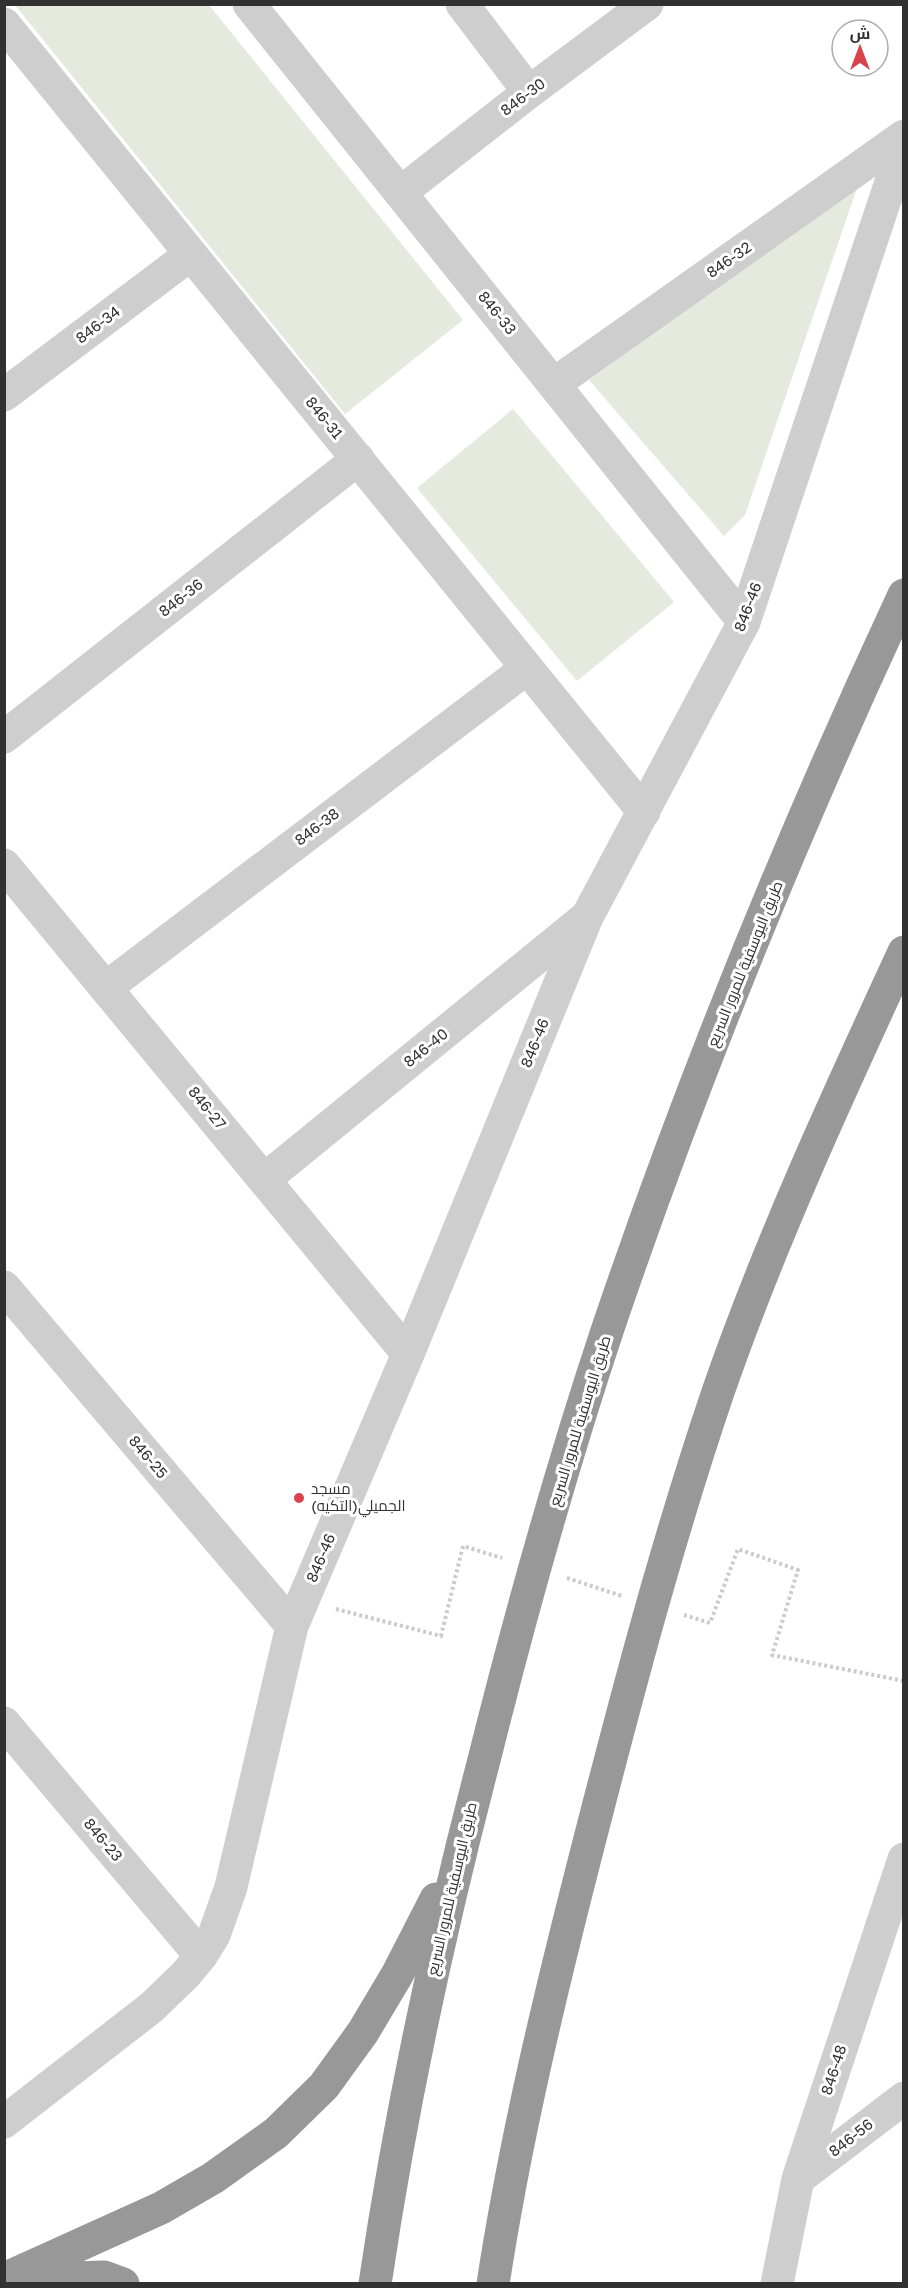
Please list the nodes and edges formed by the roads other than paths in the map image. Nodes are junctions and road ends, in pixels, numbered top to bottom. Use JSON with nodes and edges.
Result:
{"nodes":[{"id":1,"x":249,"y":4,"type":"edge"},
{"id":2,"x":462,"y":4,"type":"edge"},
{"id":3,"x":647,"y":4,"type":"edge"},
{"id":4,"x":4,"y":24,"type":"edge"},
{"id":5,"x":529,"y":92,"type":"junction"},
{"id":6,"x":903,"y":136,"type":"edge"},
{"id":7,"x":903,"y":143,"type":"edge"},
{"id":8,"x":400,"y":192,"type":"junction"},
{"id":9,"x":191,"y":254,"type":"junction"},
{"id":10,"x":554,"y":384,"type":"junction"},
{"id":11,"x":4,"y":395,"type":"edge"},
{"id":12,"x":358,"y":459,"type":"junction"},
{"id":13,"x":903,"y":595,"type":"edge"},
{"id":14,"x":744,"y":621,"type":"junction"},
{"id":15,"x":527,"y":668,"type":"junction"},
{"id":16,"x":4,"y":737,"type":"edge"},
{"id":17,"x":644,"y":812,"type":"junction"},
{"id":18,"x":8,"y":877,"type":"edge"},
{"id":19,"x":587,"y":917,"type":"junction"},
{"id":20,"x":903,"y":952,"type":"edge"},
{"id":21,"x":107,"y":987,"type":"junction"},
{"id":22,"x":265,"y":1179,"type":"junction"},
{"id":23,"x":4,"y":1287,"type":"edge"},
{"id":24,"x":408,"y":1354,"type":"junction"},
{"id":25,"x":298,"y":1613,"type":"junction"},
{"id":26,"x":4,"y":1723,"type":"edge"},
{"id":27,"x":469,"y":1817,"type":"junction"},
{"id":28,"x":903,"y":1859,"type":"edge"},
{"id":29,"x":201,"y":1956,"type":"junction"},
{"id":30,"x":903,"y":2098,"type":"edge"},
{"id":31,"x":4,"y":2122,"type":"edge"},
{"id":32,"x":798,"y":2179,"type":"junction"},
{"id":33,"x":4,"y":2279,"type":"edge"},
{"id":34,"x":24,"y":2283,"type":"edge"},
{"id":35,"x":123,"y":2283,"type":"edge"},
{"id":36,"x":375,"y":2283,"type":"edge"},
{"id":37,"x":493,"y":2283,"type":"edge"},
{"id":38,"x":777,"y":2283,"type":"edge"}],
"edges":[{"from":1,"to":8,"type":"street","name":"846-33"},
{"from":2,"to":5,"type":"street"},
{"from":3,"to":5,"type":"street","name":"846-30"},
{"from":4,"to":9,"type":"street","name":"846-31"},
{"from":5,"to":8,"type":"street","name":"846-30"},
{"from":6,"to":10,"type":"street","name":"846-32"},
{"from":7,"to":14,"type":"street","name":"846-46"},
{"from":8,"to":10,"type":"street","name":"846-33"},
{"from":9,"to":11,"type":"street","name":"846-34"},
{"from":9,"to":12,"type":"street","name":"846-31"},
{"from":10,"to":14,"type":"street","name":"846-33"},
{"from":12,"to":15,"type":"street","name":"846-31"},
{"from":12,"to":16,"type":"street","name":"846-36"},
{"from":13,"to":27,"type":"highway","name":"طريق اليوسفية للمرور السريع"},
{"from":14,"to":17,"type":"street","name":"846-46"},
{"from":15,"to":17,"type":"street","name":"846-31"},
{"from":15,"to":21,"type":"street","name":"846-38"},
{"from":17,"to":19,"type":"street","name":"846-46"},
{"from":18,"to":21,"type":"street","name":"846-27"},
{"from":19,"to":22,"type":"street","name":"846-40"},
{"from":19,"to":24,"type":"street","name":"846-46"},
{"from":20,"to":37,"type":"highway"},
{"from":21,"to":22,"type":"street","name":"846-27"},
{"from":22,"to":24,"type":"street","name":"846-27"},
{"from":23,"to":25,"type":"street","name":"846-25"},
{"from":24,"to":25,"type":"street","name":"846-46"},
{"from":25,"to":29,"type":"street","name":"846-46"},
{"from":26,"to":29,"type":"street","name":"846-23"},
{"from":27,"to":33,"type":"highway"},
{"from":27,"to":36,"type":"highway","name":"طريق اليوسفية للمرور السريع"},
{"from":28,"to":32,"type":"street","name":"846-48"},
{"from":29,"to":31,"type":"street","name":"846-46"},
{"from":30,"to":32,"type":"street","name":"846-56"},
{"from":32,"to":38,"type":"street","name":"846-48"},
{"from":34,"to":35,"type":"highway"}]}
